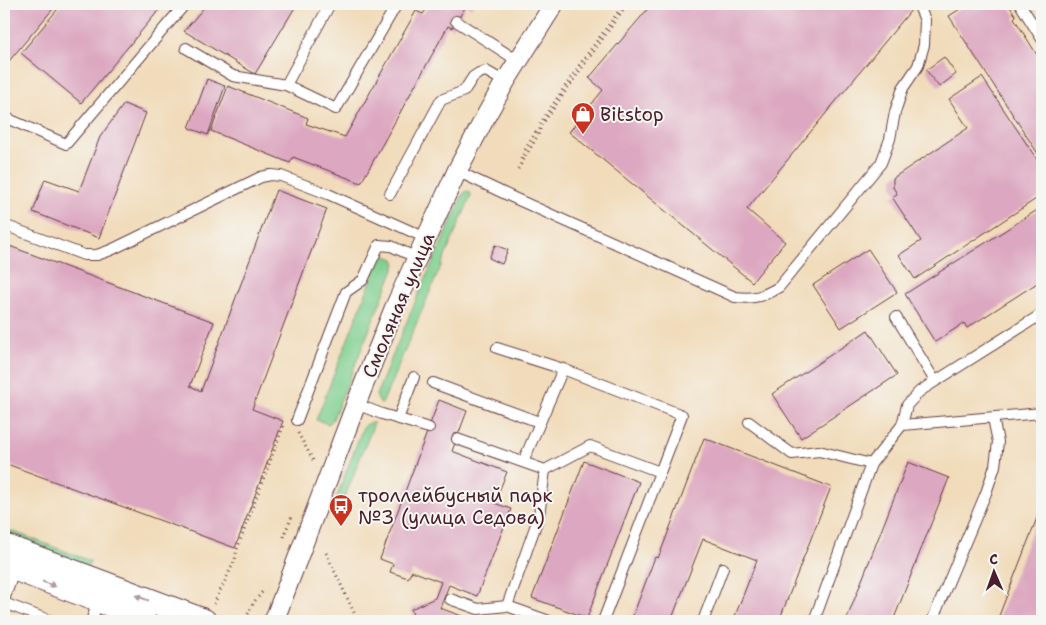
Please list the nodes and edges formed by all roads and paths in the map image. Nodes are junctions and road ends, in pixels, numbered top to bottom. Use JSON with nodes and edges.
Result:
{"nodes":[{"id":1,"x":185,"y":4,"type":"edge"},
{"id":2,"x":330,"y":4,"type":"edge"},
{"id":3,"x":397,"y":4,"type":"edge"},
{"id":4,"x":554,"y":4,"type":"edge"},
{"id":5,"x":625,"y":4,"type":"edge"},
{"id":6,"x":918,"y":4,"type":"edge"},
{"id":7,"x":1020,"y":4,"type":"edge"},
{"id":8,"x":456,"y":21,"type":"dead end"},
{"id":9,"x":1042,"y":40,"type":"edge"},
{"id":10,"x":186,"y":48,"type":"dead end"},
{"id":11,"x":518,"y":61,"type":"junction"},
{"id":12,"x":505,"y":82,"type":"junction"},
{"id":13,"x":286,"y":85,"type":"junction"},
{"id":14,"x":4,"y":117,"type":"edge"},
{"id":15,"x":456,"y":171,"type":"junction"},
{"id":16,"x":390,"y":194,"type":"dead end"},
{"id":17,"x":4,"y":225,"type":"edge"},
{"id":18,"x":426,"y":238,"type":"junction"},
{"id":19,"x":417,"y":258,"type":"junction"},
{"id":20,"x":1042,"y":314,"type":"edge"},
{"id":21,"x":896,"y":317,"type":"dead end"},
{"id":22,"x":497,"y":348,"type":"dead end"},
{"id":23,"x":563,"y":369,"type":"junction"},
{"id":24,"x":414,"y":377,"type":"dead end"},
{"id":25,"x":935,"y":381,"type":"junction"},
{"id":26,"x":433,"y":382,"type":"dead end"},
{"id":27,"x":356,"y":404,"type":"junction"},
{"id":28,"x":1042,"y":413,"type":"edge"},
{"id":29,"x":993,"y":418,"type":"junction"},
{"id":30,"x":398,"y":419,"type":"junction"},
{"id":31,"x":297,"y":420,"type":"junction"},
{"id":32,"x":539,"y":422,"type":"junction"},
{"id":33,"x":750,"y":422,"type":"dead end"},
{"id":34,"x":902,"y":426,"type":"junction"},
{"id":35,"x":429,"y":428,"type":"dead end"},
{"id":36,"x":457,"y":439,"type":"dead end"},
{"id":37,"x":523,"y":462,"type":"junction"},
{"id":38,"x":871,"y":464,"type":"junction"},
{"id":39,"x":316,"y":465,"type":"dead end"},
{"id":40,"x":545,"y":470,"type":"junction"},
{"id":41,"x":660,"y":472,"type":"junction"},
{"id":42,"x":326,"y":553,"type":"dead end"},
{"id":43,"x":11,"y":559,"type":"edge"},
{"id":44,"x":723,"y":568,"type":"dead end"},
{"id":45,"x":450,"y":599,"type":"dead end"},
{"id":46,"x":4,"y":602,"type":"edge"},
{"id":47,"x":98,"y":603,"type":"junction"},
{"id":48,"x":507,"y":606,"type":"junction"},
{"id":49,"x":209,"y":613,"type":"edge"},
{"id":50,"x":51,"y":621,"type":"edge"},
{"id":51,"x":91,"y":621,"type":"edge"},
{"id":52,"x":147,"y":621,"type":"edge"},
{"id":53,"x":274,"y":621,"type":"edge"},
{"id":54,"x":358,"y":621,"type":"edge"},
{"id":55,"x":549,"y":621,"type":"edge"},
{"id":56,"x":603,"y":621,"type":"edge"},
{"id":57,"x":703,"y":621,"type":"edge"},
{"id":58,"x":814,"y":621,"type":"edge"},
{"id":59,"x":932,"y":621,"type":"edge"}],
"edges":[{"from":1,"to":14,"type":"lane"},
{"from":2,"to":13,"type":"lane"},
{"from":3,"to":13,"type":"lane"},
{"from":4,"to":11,"type":"street","name":"Смоляная улица"},
{"from":5,"to":5,"type":"path"},
{"from":6,"to":15,"type":"lane"},
{"from":7,"to":9,"type":"lane"},
{"from":8,"to":11,"type":"lane"},
{"from":10,"to":13,"type":"lane"},
{"from":11,"to":12,"type":"street","name":"Смоляная улица"},
{"from":12,"to":15,"type":"street","name":"Смоляная улица"},
{"from":12,"to":16,"type":"lane"},
{"from":15,"to":18,"type":"street","name":"Смоляная улица"},
{"from":17,"to":18,"type":"lane"},
{"from":18,"to":19,"type":"street","name":"Смоляная улица"},
{"from":19,"to":27,"type":"street","name":"Смоляная улица"},
{"from":19,"to":31,"type":"lane"},
{"from":20,"to":25,"type":"lane"},
{"from":21,"to":25,"type":"lane"},
{"from":22,"to":23,"type":"lane"},
{"from":23,"to":32,"type":"lane"},
{"from":23,"to":41,"type":"lane"},
{"from":24,"to":30,"type":"lane"},
{"from":25,"to":34,"type":"lane"},
{"from":26,"to":32,"type":"lane"},
{"from":27,"to":30,"type":"lane"},
{"from":27,"to":53,"type":"street","name":"Смоляная улица"},
{"from":28,"to":29,"type":"lane"},
{"from":29,"to":34,"type":"lane"},
{"from":29,"to":59,"type":"lane"},
{"from":30,"to":35,"type":"lane"},
{"from":31,"to":39,"type":"path"},
{"from":31,"to":49,"type":"path"},
{"from":32,"to":37,"type":"lane"},
{"from":33,"to":38,"type":"lane"},
{"from":34,"to":38,"type":"lane"},
{"from":36,"to":37,"type":"lane"},
{"from":37,"to":40,"type":"lane"},
{"from":38,"to":58,"type":"lane"},
{"from":40,"to":41,"type":"lane"},
{"from":40,"to":48,"type":"lane"},
{"from":41,"to":56,"type":"lane"},
{"from":42,"to":54,"type":"path"},
{"from":43,"to":46,"type":"lane"},
{"from":43,"to":47,"type":"street","one_way":true},
{"from":49,"to":43,"type":"street","one_way":true},
{"from":44,"to":57,"type":"lane"},
{"from":45,"to":48,"type":"lane"},
{"from":46,"to":50,"type":"lane"},
{"from":47,"to":51,"type":"lane"},
{"from":47,"to":52,"type":"street"},
{"from":48,"to":55,"type":"lane"}]}
